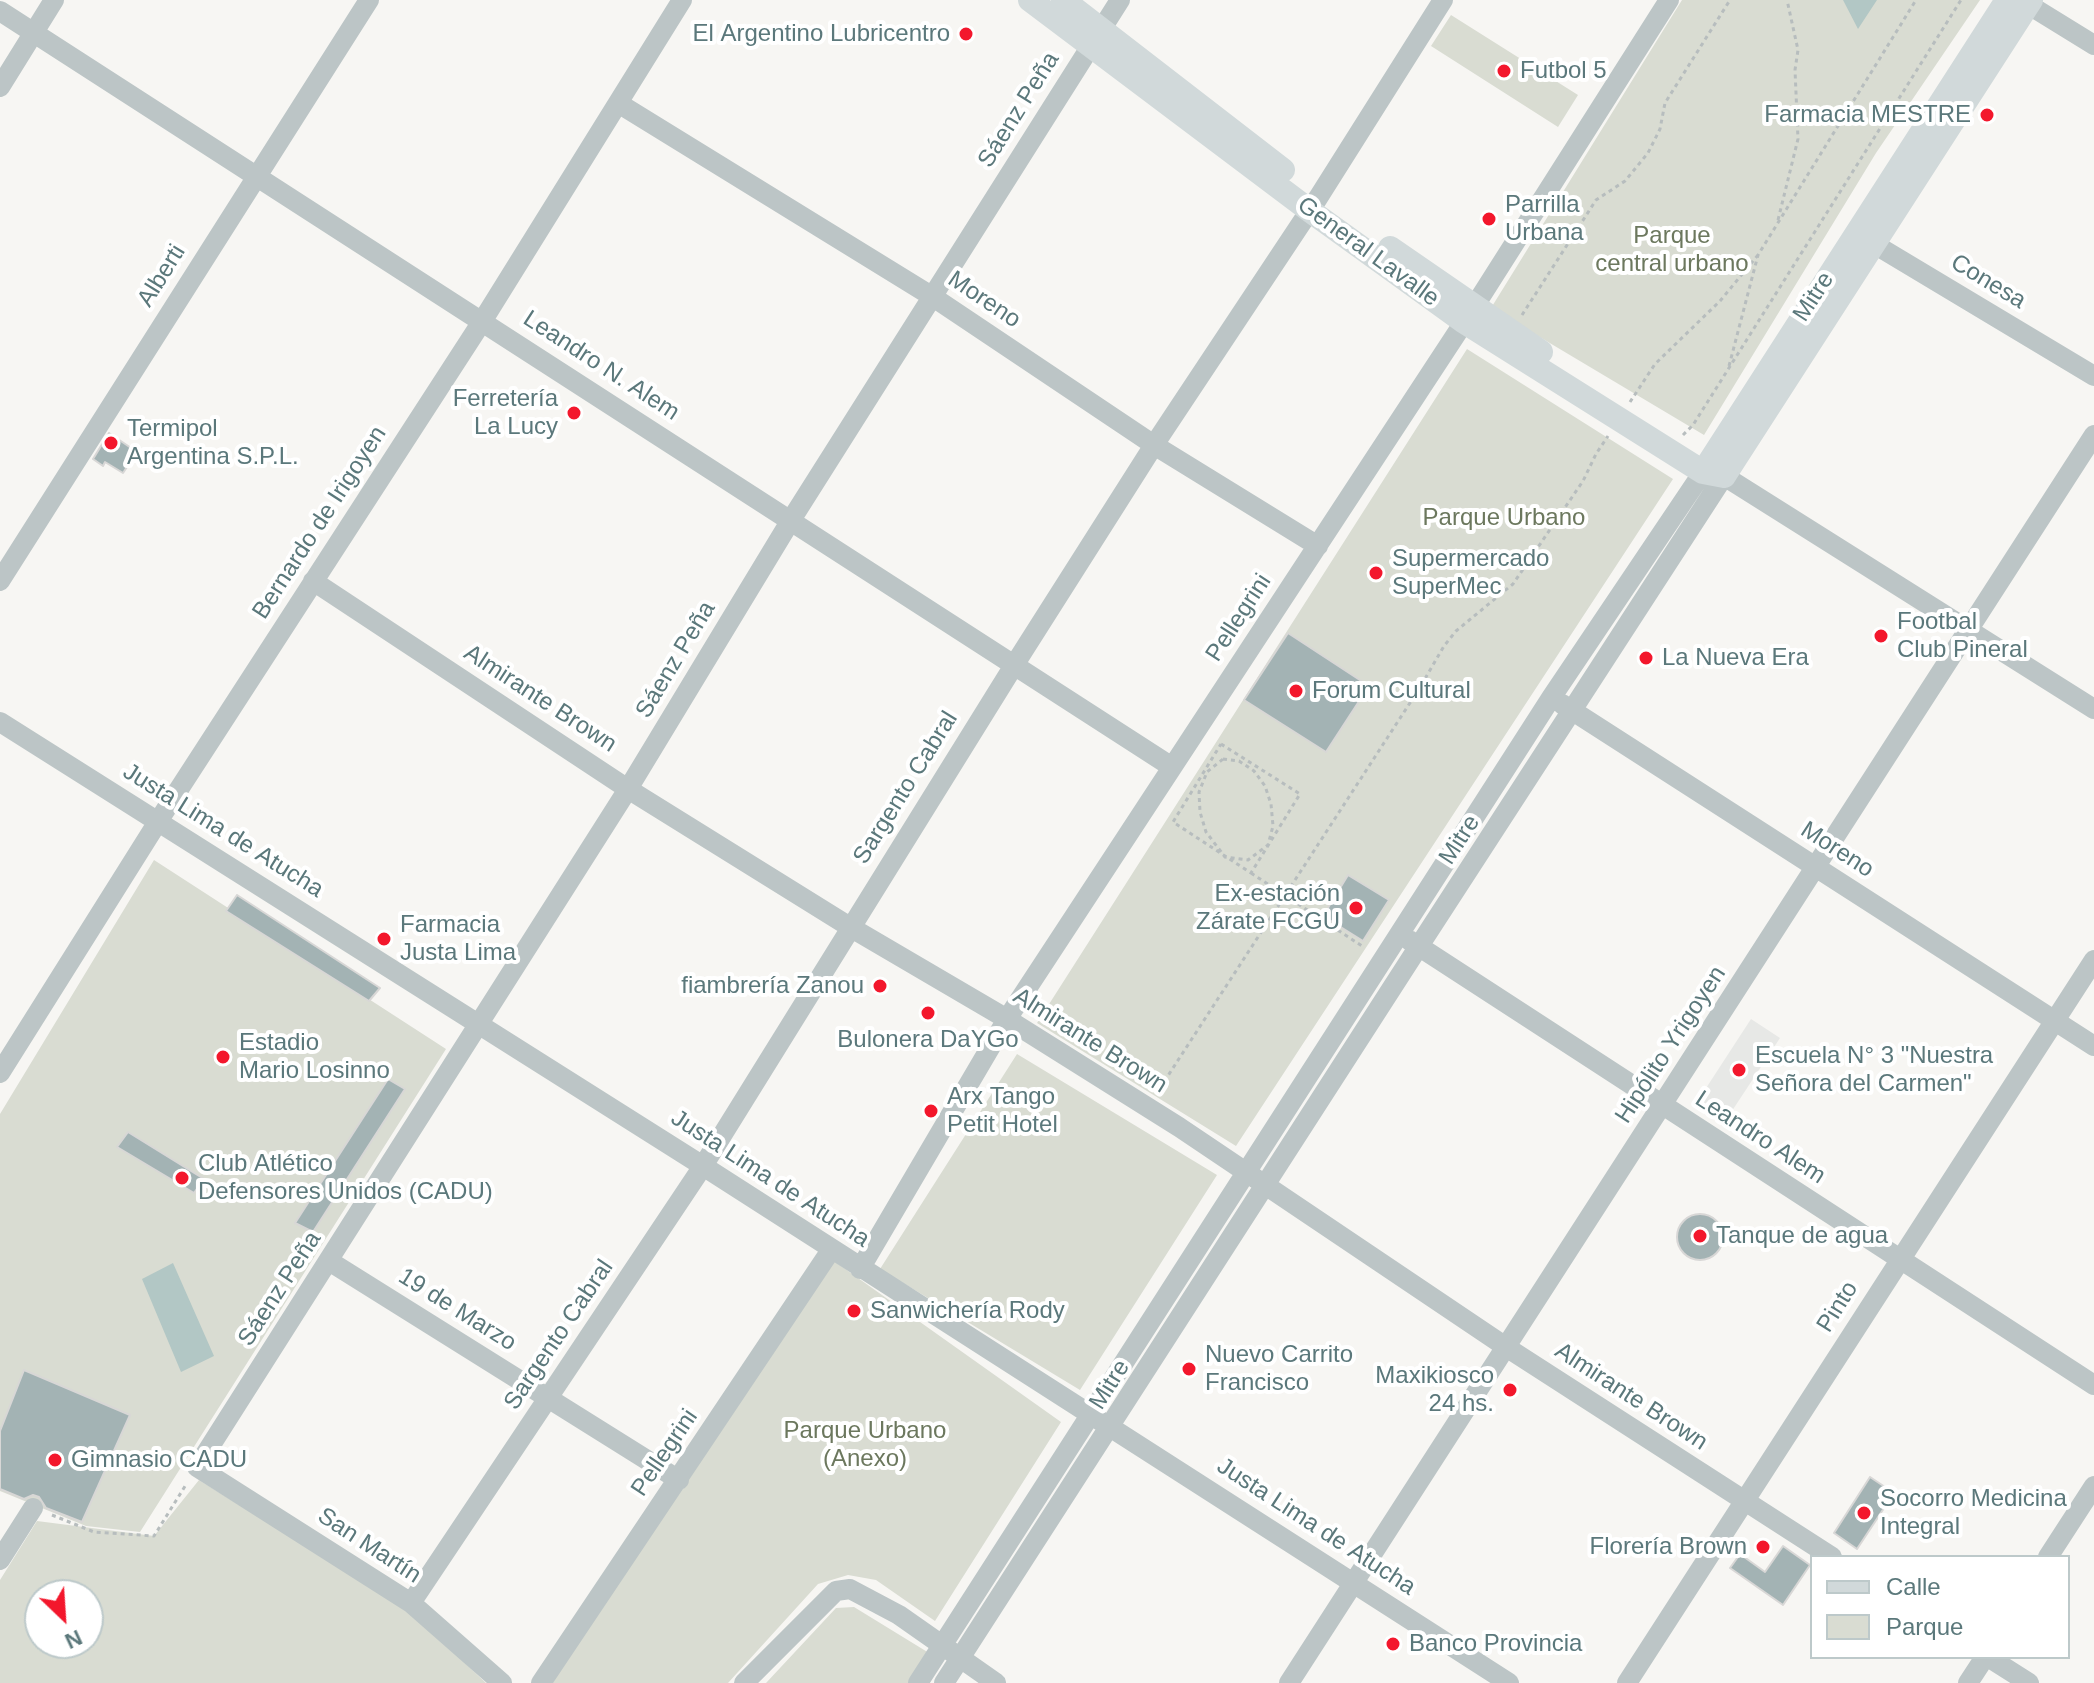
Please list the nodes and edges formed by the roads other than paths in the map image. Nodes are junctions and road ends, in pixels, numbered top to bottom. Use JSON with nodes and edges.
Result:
{"nodes":[{"id":1,"x":54,"y":0,"type":"edge"},
{"id":2,"x":369,"y":0,"type":"edge"},
{"id":3,"x":682,"y":0,"type":"edge"},
{"id":4,"x":1030,"y":0,"type":"edge"},
{"id":5,"x":1063,"y":0,"type":"edge"},
{"id":6,"x":1120,"y":0,"type":"edge"},
{"id":7,"x":1443,"y":0,"type":"edge"},
{"id":8,"x":1669,"y":0,"type":"edge"},
{"id":9,"x":2022,"y":1,"type":"edge"},
{"id":10,"x":0,"y":11,"type":"edge"},
{"id":11,"x":34,"y":32,"type":"junction"},
{"id":12,"x":1095,"y":38,"type":"junction"},
{"id":13,"x":2094,"y":45,"type":"edge"},
{"id":14,"x":0,"y":87,"type":"edge"},
{"id":15,"x":618,"y":103,"type":"junction"},
{"id":16,"x":256,"y":175,"type":"junction"},
{"id":17,"x":1314,"y":204,"type":"junction"},
{"id":18,"x":1866,"y":237,"type":"junction"},
{"id":19,"x":933,"y":297,"type":"junction"},
{"id":20,"x":1469,"y":314,"type":"junction"},
{"id":21,"x":483,"y":320,"type":"junction"},
{"id":22,"x":2094,"y":376,"type":"edge"},
{"id":23,"x":1587,"y":392,"type":"junction"},
{"id":24,"x":2094,"y":435,"type":"edge"},
{"id":25,"x":1154,"y":445,"type":"junction"},
{"id":26,"x":1712,"y":470,"type":"junction"},
{"id":27,"x":791,"y":520,"type":"junction"},
{"id":28,"x":1318,"y":546,"type":"junction"},
{"id":29,"x":0,"y":581,"type":"edge"},
{"id":30,"x":313,"y":581,"type":"junction"},
{"id":31,"x":1970,"y":630,"type":"junction"},
{"id":32,"x":1013,"y":667,"type":"junction"},
{"id":33,"x":1551,"y":698,"type":"junction"},
{"id":34,"x":2094,"y":709,"type":"edge"},
{"id":35,"x":1571,"y":711,"type":"junction"},
{"id":36,"x":0,"y":722,"type":"edge"},
{"id":37,"x":1172,"y":767,"type":"junction"},
{"id":38,"x":628,"y":789,"type":"junction"},
{"id":39,"x":159,"y":820,"type":"junction"},
{"id":40,"x":1816,"y":868,"type":"junction"},
{"id":41,"x":850,"y":927,"type":"junction"},
{"id":42,"x":1399,"y":933,"type":"junction"},
{"id":43,"x":1419,"y":946,"type":"junction"},
{"id":44,"x":2094,"y":960,"type":"edge"},
{"id":45,"x":1007,"y":1019,"type":"junction"},
{"id":46,"x":2054,"y":1021,"type":"junction"},
{"id":47,"x":478,"y":1025,"type":"junction"},
{"id":48,"x":8,"y":1044,"type":"edge"},
{"id":49,"x":2094,"y":1046,"type":"edge"},
{"id":50,"x":0,"y":1073,"type":"edge"},
{"id":51,"x":1662,"y":1106,"type":"junction"},
{"id":52,"x":703,"y":1166,"type":"junction"},
{"id":53,"x":1245,"y":1172,"type":"junction"},
{"id":54,"x":1265,"y":1184,"type":"junction"},
{"id":55,"x":831,"y":1250,"type":"junction"},
{"id":56,"x":1899,"y":1258,"type":"junction"},
{"id":57,"x":329,"y":1261,"type":"junction"},
{"id":58,"x":860,"y":1269,"type":"junction"},
{"id":59,"x":1506,"y":1347,"type":"junction"},
{"id":60,"x":2094,"y":1385,"type":"edge"},
{"id":61,"x":548,"y":1399,"type":"junction"},
{"id":62,"x":1091,"y":1414,"type":"junction"},
{"id":63,"x":1110,"y":1427,"type":"junction"},
{"id":64,"x":197,"y":1467,"type":"joint"},
{"id":65,"x":679,"y":1480,"type":"junction"},
{"id":66,"x":2094,"y":1486,"type":"edge"},
{"id":67,"x":1746,"y":1501,"type":"junction"},
{"id":68,"x":33,"y":1508,"type":"road end"},
{"id":69,"x":1829,"y":1555,"type":"edge"},
{"id":70,"x":2049,"y":1555,"type":"edge"},
{"id":71,"x":0,"y":1560,"type":"edge"},
{"id":72,"x":1355,"y":1582,"type":"junction"},
{"id":73,"x":411,"y":1603,"type":"junction"},
{"id":74,"x":942,"y":1646,"type":"junction"},
{"id":75,"x":960,"y":1659,"type":"junction"},
{"id":76,"x":1985,"y":1659,"type":"edge"},
{"id":77,"x":1989,"y":1659,"type":"edge"},
{"id":78,"x":502,"y":1683,"type":"edge"},
{"id":79,"x":541,"y":1683,"type":"edge"},
{"id":80,"x":744,"y":1683,"type":"edge"},
{"id":81,"x":918,"y":1683,"type":"edge"},
{"id":82,"x":944,"y":1683,"type":"edge"},
{"id":83,"x":996,"y":1683,"type":"edge"},
{"id":84,"x":1289,"y":1683,"type":"edge"},
{"id":85,"x":1509,"y":1683,"type":"edge"},
{"id":86,"x":1627,"y":1683,"type":"edge"},
{"id":87,"x":1968,"y":1683,"type":"edge"},
{"id":88,"x":2029,"y":1683,"type":"edge"}],
"edges":[{"from":1,"to":11,"type":"street"},
{"from":2,"to":16,"type":"street","name":"Alberti"},
{"from":3,"to":15,"type":"street","name":"Bernardo de Irigoyen"},
{"from":4,"to":12,"type":"main road","name":"General Lavalle"},
{"from":5,"to":12,"type":"main road","name":"General Lavalle"},
{"from":6,"to":12,"type":"street","name":"Sáenz Peña"},
{"from":7,"to":17,"type":"street","name":"Sargento Cabral"},
{"from":8,"to":20,"type":"street","name":"Pellegrini"},
{"from":9,"to":13,"type":"street"},
{"from":9,"to":18,"type":"main road","name":"Mitre"},
{"from":10,"to":11,"type":"street","name":"Leandro N. Alem"},
{"from":11,"to":14,"type":"street"},
{"from":11,"to":16,"type":"street","name":"Leandro N. Alem"},
{"from":12,"to":17,"type":"main road","name":"General Lavalle"},
{"from":12,"to":19,"type":"street","name":"Sáenz Peña"},
{"from":15,"to":19,"type":"street","name":"Moreno"},
{"from":15,"to":21,"type":"street","name":"Bernardo de Irigoyen"},
{"from":16,"to":21,"type":"street","name":"Leandro N. Alem"},
{"from":16,"to":29,"type":"street","name":"Alberti"},
{"from":17,"to":20,"type":"main road","name":"General Lavalle"},
{"from":17,"to":25,"type":"street","name":"Sargento Cabral"},
{"from":18,"to":22,"type":"street","name":"Conesa"},
{"from":18,"to":26,"type":"main road","name":"Mitre"},
{"from":19,"to":25,"type":"street","name":"Moreno"},
{"from":19,"to":27,"type":"street","name":"Sáenz Peña"},
{"from":20,"to":23,"type":"main road","name":"General Lavalle"},
{"from":20,"to":23,"type":"main road","name":"General Lavalle"},
{"from":20,"to":28,"type":"street","name":"Pellegrini"},
{"from":21,"to":27,"type":"street","name":"Leandro N. Alem"},
{"from":21,"to":30,"type":"street","name":"Bernardo de Irigoyen"},
{"from":23,"to":26,"type":"main road","name":"General Lavalle"},
{"from":24,"to":31,"type":"street","name":"Hipólito Yrigoyen"},
{"from":25,"to":28,"type":"street","name":"Moreno"},
{"from":25,"to":32,"type":"street","name":"Sargento Cabral"},
{"from":26,"to":31,"type":"street","name":"General Lavalle"},
{"from":26,"to":33,"type":"street","name":"Mitre"},
{"from":26,"to":35,"type":"street","name":"Mitre"},
{"from":27,"to":32,"type":"street","name":"Leandro N. Alem"},
{"from":27,"to":38,"type":"street","name":"Sáenz Peña"},
{"from":28,"to":37,"type":"street","name":"Pellegrini"},
{"from":30,"to":38,"type":"street","name":"Almirante Brown"},
{"from":30,"to":39,"type":"street","name":"Bernardo de Irigoyen"},
{"from":31,"to":34,"type":"street","name":"General Lavalle"},
{"from":31,"to":40,"type":"street","name":"Hipólito Yrigoyen"},
{"from":32,"to":37,"type":"street","name":"Leandro N. Alem"},
{"from":32,"to":41,"type":"street","name":"Sargento Cabral"},
{"from":33,"to":35,"type":"street","name":"Moreno"},
{"from":33,"to":42,"type":"street","name":"Mitre"},
{"from":35,"to":40,"type":"street","name":"Moreno"},
{"from":35,"to":43,"type":"street","name":"Mitre"},
{"from":36,"to":39,"type":"street","name":"Justa Lima de Atucha"},
{"from":37,"to":45,"type":"street","name":"Pellegrini"},
{"from":38,"to":41,"type":"street","name":"Almirante Brown"},
{"from":38,"to":47,"type":"street","name":"Sáenz Peña"},
{"from":39,"to":47,"type":"street","name":"Justa Lima de Atucha"},
{"from":39,"to":48,"type":"street","name":"Bernardo de Irigoyen"},
{"from":40,"to":46,"type":"street","name":"Moreno"},
{"from":40,"to":51,"type":"street","name":"Hipólito Yrigoyen"},
{"from":41,"to":45,"type":"street","name":"Almirante Brown"},
{"from":41,"to":52,"type":"street","name":"Sargento Cabral"},
{"from":42,"to":43,"type":"street","name":"Leandro Alem"},
{"from":42,"to":53,"type":"street","name":"Mitre"},
{"from":43,"to":51,"type":"street","name":"Leandro Alem"},
{"from":43,"to":54,"type":"street","name":"Mitre"},
{"from":44,"to":46,"type":"street","name":"Pinto"},
{"from":45,"to":53,"type":"street","name":"Almirante Brown"},
{"from":45,"to":58,"type":"street","name":"Pellegrini"},
{"from":46,"to":49,"type":"street","name":"Moreno"},
{"from":46,"to":56,"type":"street","name":"Pinto"},
{"from":47,"to":52,"type":"street","name":"Justa Lima de Atucha"},
{"from":47,"to":57,"type":"street","name":"Sáenz Peña"},
{"from":48,"to":50,"type":"street","name":"Bernardo de Irigoyen"},
{"from":51,"to":56,"type":"street","name":"Leandro Alem"},
{"from":51,"to":59,"type":"street","name":"Hipólito Yrigoyen"},
{"from":52,"to":55,"type":"street","name":"Justa Lima de Atucha"},
{"from":52,"to":61,"type":"street","name":"Sargento Cabral"},
{"from":53,"to":54,"type":"street","name":"Almirante Brown"},
{"from":53,"to":62,"type":"street","name":"Mitre"},
{"from":54,"to":59,"type":"street","name":"Almirante Brown"},
{"from":54,"to":63,"type":"street","name":"Mitre"},
{"from":55,"to":58,"type":"street","name":"Justa Lima de Atucha"},
{"from":55,"to":65,"type":"street","name":"Pellegrini"},
{"from":56,"to":60,"type":"street","name":"Leandro Alem"},
{"from":56,"to":67,"type":"street","name":"Pinto"},
{"from":57,"to":61,"type":"street","name":"19 de Marzo"},
{"from":57,"to":64,"type":"street","name":"Sáenz Peña"},
{"from":58,"to":62,"type":"street","name":"Justa Lima de Atucha"},
{"from":59,"to":67,"type":"street","name":"Almirante Brown"},
{"from":59,"to":72,"type":"street","name":"Hipólito Yrigoyen"},
{"from":61,"to":65,"type":"street","name":"19 de Marzo"},
{"from":61,"to":73,"type":"street","name":"Sargento Cabral"},
{"from":62,"to":63,"type":"street","name":"Justa Lima de Atucha"},
{"from":62,"to":74,"type":"street","name":"Mitre"},
{"from":63,"to":72,"type":"street","name":"Justa Lima de Atucha"},
{"from":63,"to":75,"type":"street","name":"Mitre"},
{"from":64,"to":73,"type":"street","name":"San Martín"},
{"from":65,"to":79,"type":"street","name":"Pellegrini"},
{"from":66,"to":70,"type":"street"},
{"from":67,"to":69,"type":"street","name":"Almirante Brown"},
{"from":67,"to":86,"type":"street","name":"Pinto"},
{"from":68,"to":71,"type":"street"},
{"from":72,"to":84,"type":"street","name":"Hipólito Yrigoyen"},
{"from":72,"to":85,"type":"street","name":"Justa Lima de Atucha"},
{"from":73,"to":78,"type":"street","name":"San Martín"},
{"from":74,"to":75,"type":"street"},
{"from":74,"to":80,"type":"street"},
{"from":74,"to":81,"type":"street","name":"Mitre"},
{"from":75,"to":82,"type":"street","name":"Mitre"},
{"from":75,"to":83,"type":"street"},
{"from":76,"to":87,"type":"street"},
{"from":77,"to":88,"type":"street"}]}
